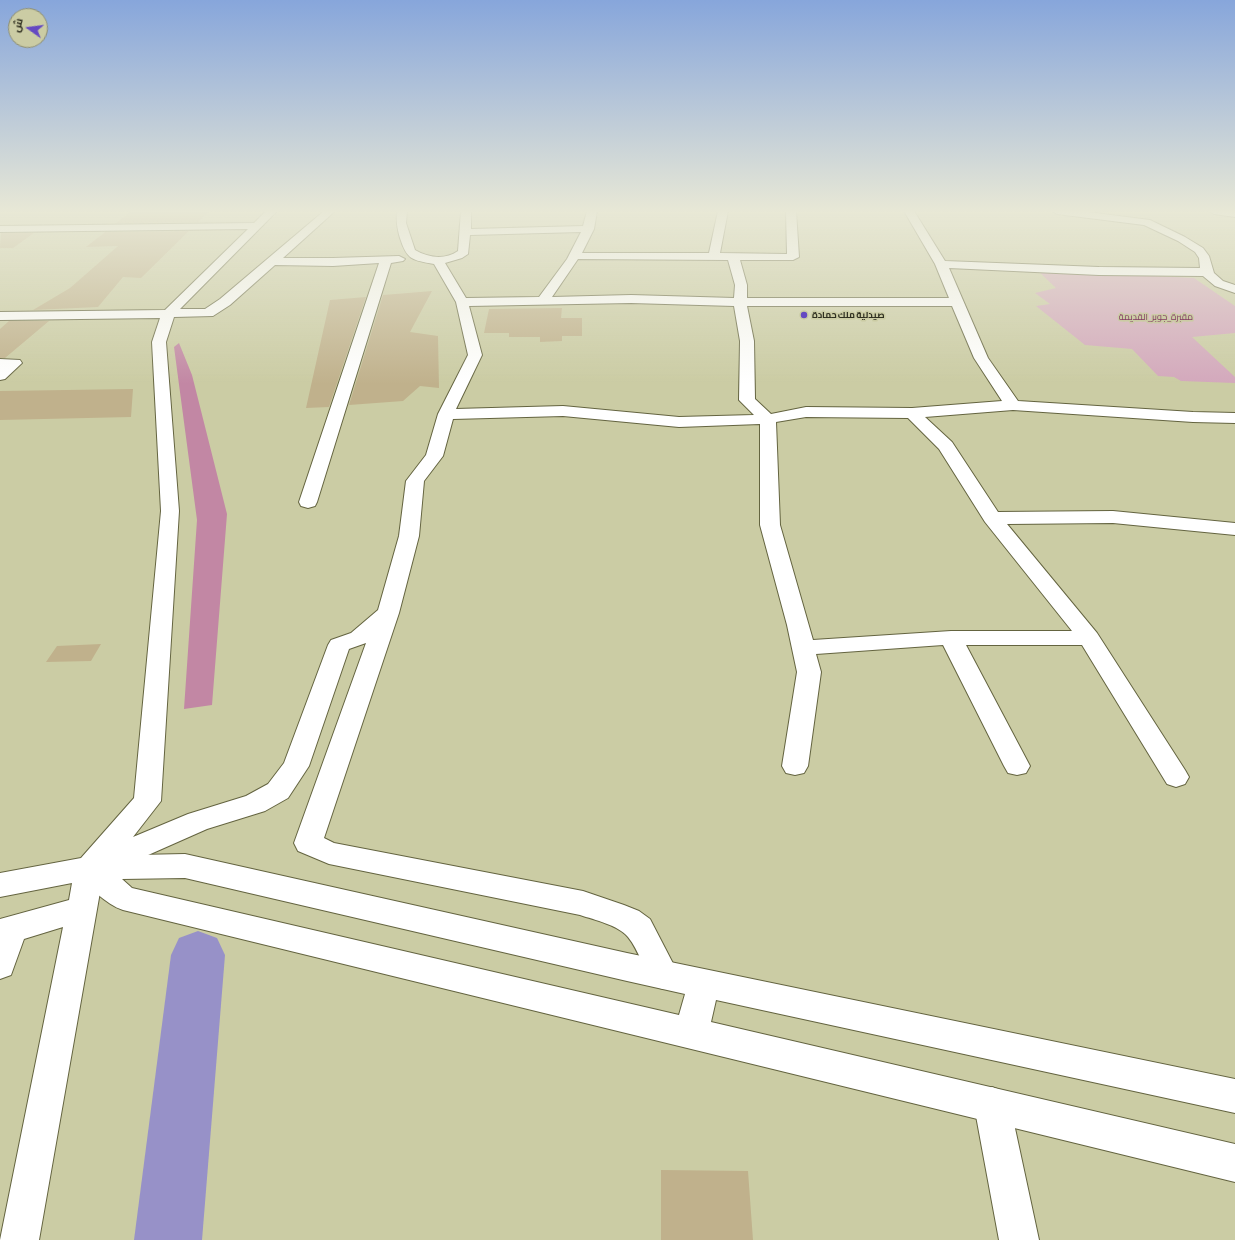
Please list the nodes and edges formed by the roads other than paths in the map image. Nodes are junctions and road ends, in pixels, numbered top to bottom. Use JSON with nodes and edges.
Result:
{"nodes":[{"id":1,"x":215,"y":269,"type":"edge"},
{"id":2,"x":262,"y":269,"type":"edge"},
{"id":3,"x":383,"y":269,"type":"edge"},
{"id":4,"x":437,"y":269,"type":"edge"},
{"id":5,"x":566,"y":269,"type":"edge"},
{"id":6,"x":736,"y":269,"type":"edge"},
{"id":7,"x":943,"y":269,"type":"edge"},
{"id":8,"x":1051,"y":269,"type":"edge"},
{"id":9,"x":1206,"y":269,"type":"edge"},
{"id":10,"x":1206,"y":272,"type":"junction"},
{"id":11,"x":1235,"y":289,"type":"edge"},
{"id":12,"x":542,"y":301,"type":"junction"},
{"id":13,"x":462,"y":302,"type":"junction"},
{"id":14,"x":740,"y":302,"type":"junction"},
{"id":15,"x":958,"y":302,"type":"junction"},
{"id":16,"x":168,"y":314,"type":"junction"},
{"id":17,"x":0,"y":316,"type":"edge"},
{"id":18,"x":0,"y":363,"type":"edge"},
{"id":19,"x":0,"y":376,"type":"edge"},
{"id":20,"x":1013,"y":405,"type":"junction"},
{"id":21,"x":912,"y":413,"type":"junction"},
{"id":22,"x":446,"y":414,"type":"junction"},
{"id":23,"x":1235,"y":418,"type":"edge"},
{"id":24,"x":768,"y":419,"type":"junction"},
{"id":25,"x":308,"y":502,"type":"dead end"},
{"id":26,"x":992,"y":518,"type":"junction"},
{"id":27,"x":1235,"y":529,"type":"edge"},
{"id":28,"x":388,"y":613,"type":"junction"},
{"id":29,"x":951,"y":638,"type":"junction"},
{"id":30,"x":1089,"y":638,"type":"junction"},
{"id":31,"x":804,"y":648,"type":"junction"},
{"id":32,"x":795,"y":766,"type":"dead end"},
{"id":33,"x":1017,"y":766,"type":"dead end"},
{"id":34,"x":1176,"y":777,"type":"dead end"},
{"id":35,"x":90,"y":868,"type":"junction"},
{"id":36,"x":0,"y":885,"type":"edge"},
{"id":37,"x":82,"y":909,"type":"junction"},
{"id":38,"x":5,"y":931,"type":"edge"},
{"id":39,"x":0,"y":965,"type":"edge"},
{"id":40,"x":663,"y":975,"type":"junction"},
{"id":41,"x":704,"y":984,"type":"junction"},
{"id":42,"x":691,"y":1033,"type":"junction"},
{"id":43,"x":1235,"y":1096,"type":"edge"},
{"id":44,"x":992,"y":1105,"type":"junction"},
{"id":45,"x":1235,"y":1163,"type":"edge"},
{"id":46,"x":19,"y":1240,"type":"edge"},
{"id":47,"x":1019,"y":1240,"type":"edge"}],
"edges":[{"from":1,"to":16,"type":"street"},
{"from":2,"to":16,"type":"street"},
{"from":3,"to":25,"type":"street"},
{"from":4,"to":13,"type":"street"},
{"from":5,"to":12,"type":"street"},
{"from":6,"to":14,"type":"street"},
{"from":7,"to":15,"type":"street"},
{"from":8,"to":10,"type":"street"},
{"from":9,"to":10,"type":"street"},
{"from":10,"to":11,"type":"street"},
{"from":12,"to":13,"type":"street"},
{"from":12,"to":14,"type":"street"},
{"from":13,"to":22,"type":"street"},
{"from":14,"to":15,"type":"street"},
{"from":14,"to":24,"type":"street"},
{"from":15,"to":20,"type":"street"},
{"from":16,"to":17,"type":"street"},
{"from":16,"to":35,"type":"street"},
{"from":18,"to":19,"type":"street"},
{"from":20,"to":21,"type":"street"},
{"from":20,"to":23,"type":"street"},
{"from":21,"to":24,"type":"street"},
{"from":21,"to":26,"type":"street"},
{"from":22,"to":24,"type":"street"},
{"from":22,"to":28,"type":"street"},
{"from":24,"to":31,"type":"street"},
{"from":26,"to":27,"type":"street"},
{"from":26,"to":30,"type":"street"},
{"from":28,"to":35,"type":"street"},
{"from":28,"to":40,"type":"street"},
{"from":29,"to":30,"type":"street"},
{"from":29,"to":31,"type":"street"},
{"from":29,"to":33,"type":"street"},
{"from":30,"to":34,"type":"street"},
{"from":31,"to":32,"type":"street"},
{"from":35,"to":36,"type":"street"},
{"from":35,"to":37,"type":"street"},
{"from":35,"to":40,"type":"street"},
{"from":35,"to":42,"type":"street"},
{"from":37,"to":38,"type":"street"},
{"from":37,"to":46,"type":"street"},
{"from":38,"to":39,"type":"street"},
{"from":40,"to":41,"type":"street"},
{"from":41,"to":42,"type":"street"},
{"from":41,"to":43,"type":"street"},
{"from":42,"to":44,"type":"street"},
{"from":44,"to":45,"type":"street"},
{"from":44,"to":47,"type":"street"}]}
